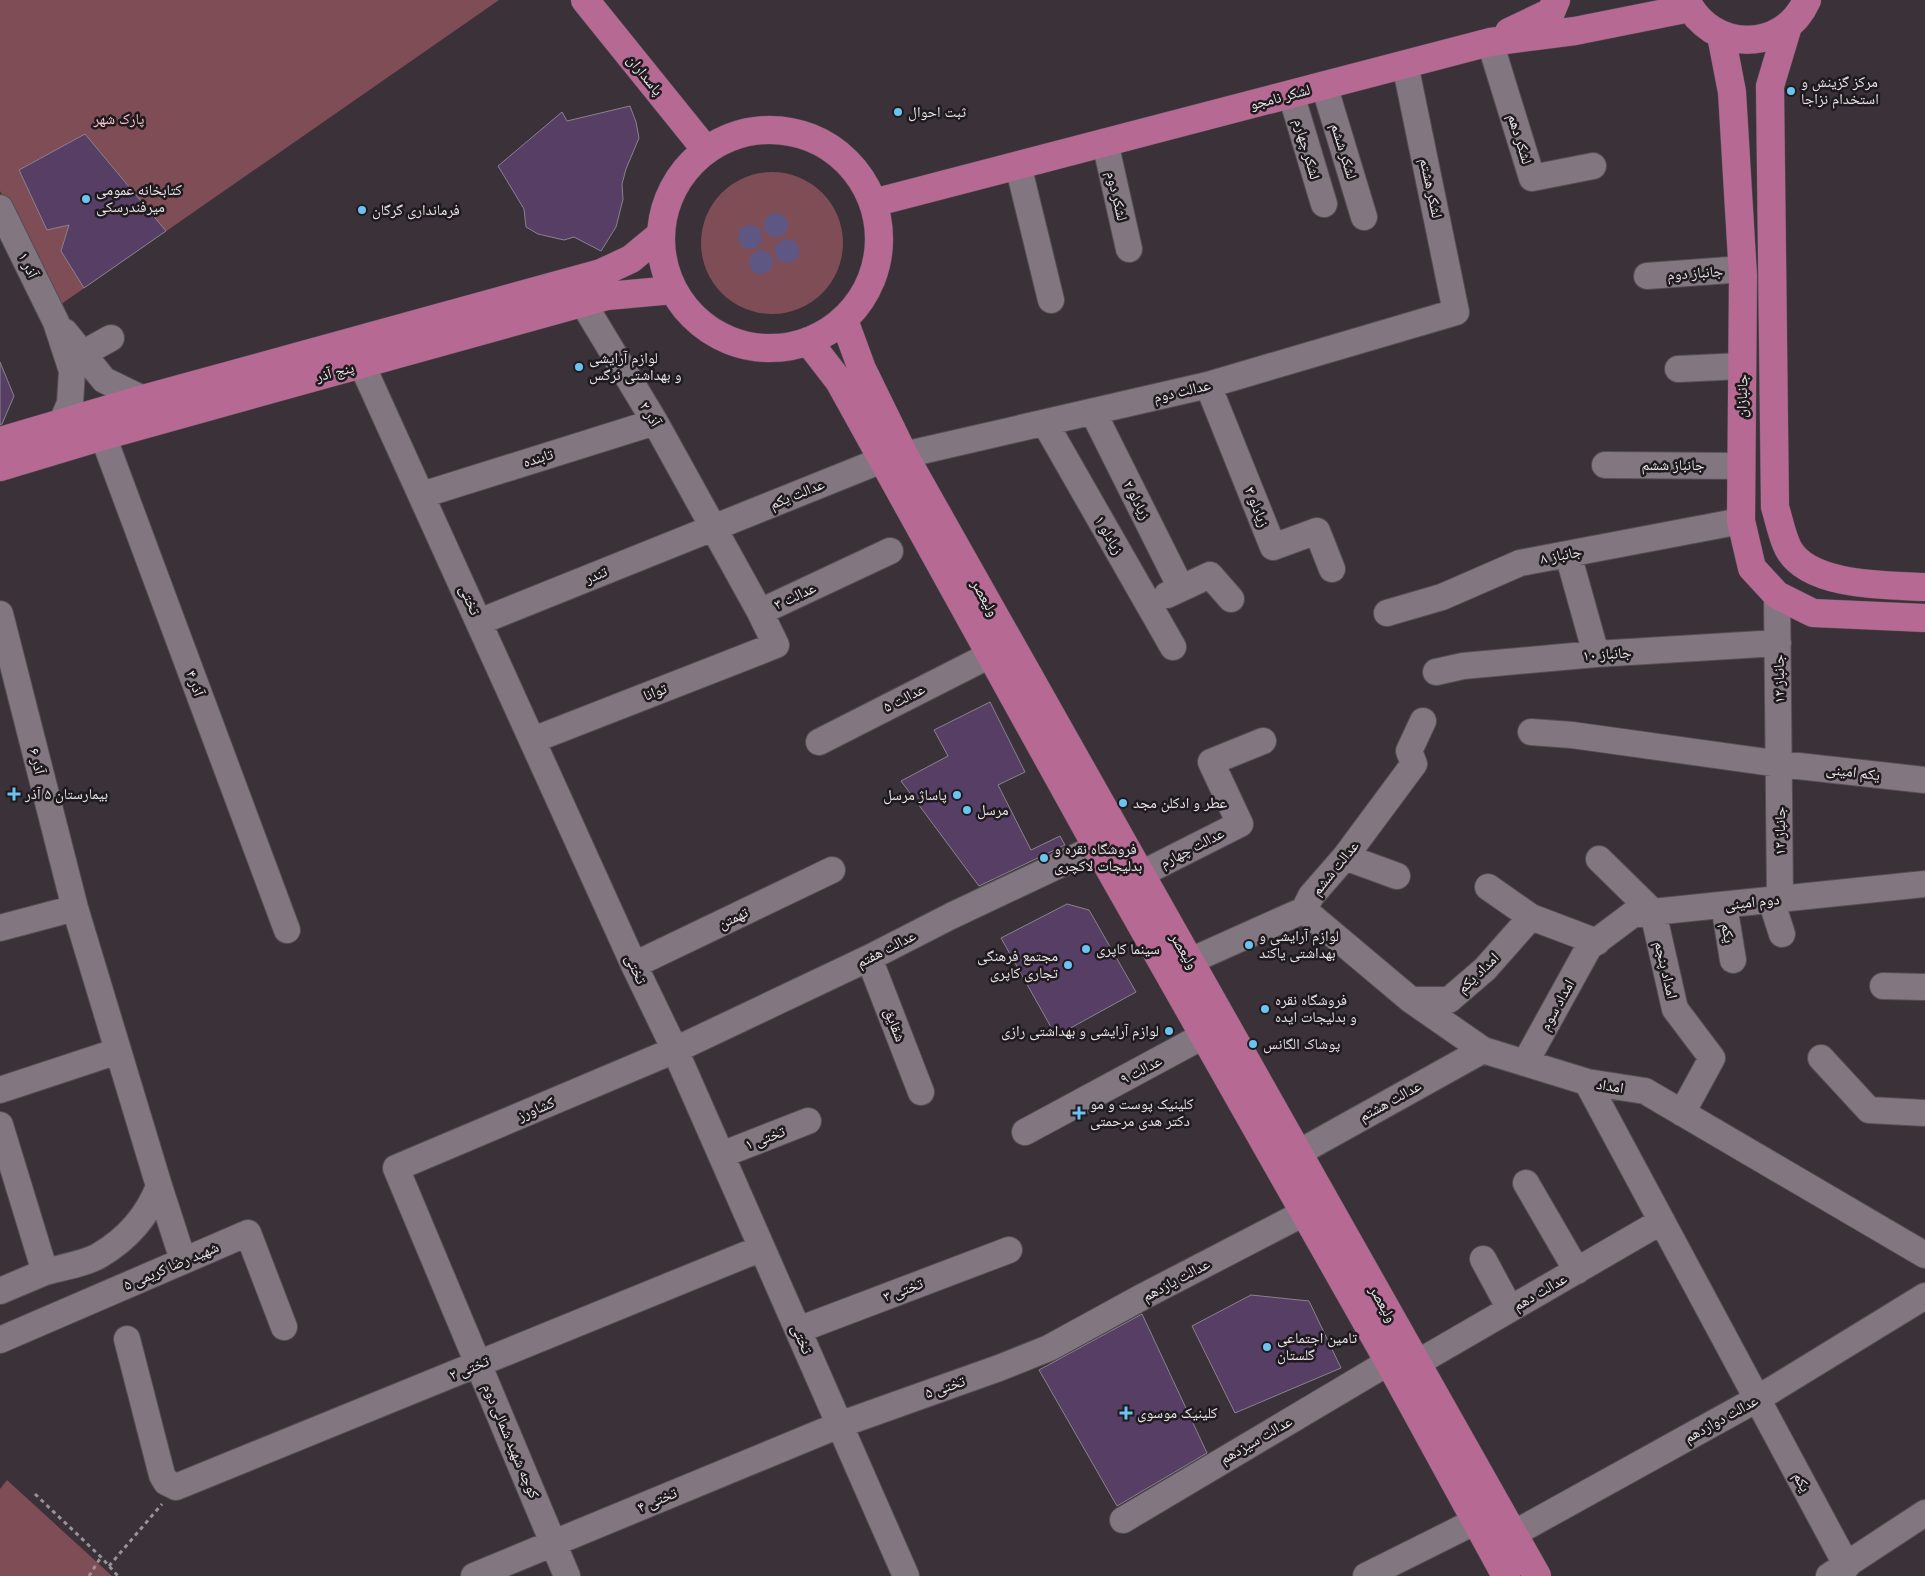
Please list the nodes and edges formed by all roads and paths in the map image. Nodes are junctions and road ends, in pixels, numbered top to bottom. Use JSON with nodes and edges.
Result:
{"nodes":[{"id":1,"x":584,"y":0,"type":"edge"},
{"id":2,"x":1556,"y":0,"type":"edge"},
{"id":3,"x":1807,"y":0,"type":"edge"},
{"id":4,"x":1688,"y":4,"type":"edge"},
{"id":5,"x":1788,"y":26,"type":"junction"},
{"id":6,"x":1720,"y":35,"type":"junction"},
{"id":7,"x":1490,"y":42,"type":"junction"},
{"id":8,"x":1405,"y":64,"type":"junction"},
{"id":9,"x":1324,"y":85,"type":"junction"},
{"id":10,"x":1291,"y":94,"type":"junction"},
{"id":11,"x":1105,"y":142,"type":"junction"},
{"id":12,"x":702,"y":145,"type":"junction"},
{"id":13,"x":1018,"y":165,"type":"junction"},
{"id":14,"x":1593,"y":166,"type":"dead end"},
{"id":15,"x":1737,"y":172,"type":"junction"},
{"id":16,"x":1771,"y":172,"type":"junction"},
{"id":17,"x":883,"y":200,"type":"junction"},
{"id":18,"x":1324,"y":204,"type":"dead end"},
{"id":19,"x":0,"y":208,"type":"edge"},
{"id":20,"x":1364,"y":217,"type":"dead end"},
{"id":21,"x":6,"y":234,"type":"edge"},
{"id":22,"x":660,"y":235,"type":"junction"},
{"id":23,"x":1129,"y":249,"type":"dead end"},
{"id":24,"x":1743,"y":269,"type":"junction"},
{"id":25,"x":1646,"y":276,"type":"dead end"},
{"id":26,"x":673,"y":290,"type":"junction"},
{"id":27,"x":1051,"y":300,"type":"dead end"},
{"id":28,"x":583,"y":303,"type":"junction"},
{"id":29,"x":1456,"y":312,"type":"joint"},
{"id":30,"x":844,"y":320,"type":"junction"},
{"id":31,"x":56,"y":322,"type":"junction"},
{"id":32,"x":111,"y":338,"type":"dead end"},
{"id":33,"x":808,"y":341,"type":"junction"},
{"id":34,"x":82,"y":354,"type":"junction"},
{"id":35,"x":362,"y":365,"type":"junction"},
{"id":36,"x":1742,"y":366,"type":"junction"},
{"id":37,"x":1678,"y":370,"type":"dead end"},
{"id":38,"x":1208,"y":385,"type":"junction"},
{"id":39,"x":143,"y":400,"type":"junction"},
{"id":40,"x":1092,"y":412,"type":"junction"},
{"id":41,"x":655,"y":422,"type":"junction"},
{"id":42,"x":1045,"y":422,"type":"junction"},
{"id":43,"x":61,"y":424,"type":"junction"},
{"id":44,"x":103,"y":436,"type":"junction"},
{"id":45,"x":0,"y":441,"type":"edge"},
{"id":46,"x":893,"y":458,"type":"junction"},
{"id":47,"x":1605,"y":465,"type":"dead end"},
{"id":48,"x":1742,"y":466,"type":"junction"},
{"id":49,"x":0,"y":467,"type":"edge"},
{"id":50,"x":422,"y":495,"type":"junction"},
{"id":51,"x":1741,"y":521,"type":"junction"},
{"id":52,"x":713,"y":528,"type":"junction"},
{"id":53,"x":890,"y":552,"type":"dead end"},
{"id":54,"x":1568,"y":554,"type":"junction"},
{"id":55,"x":1332,"y":569,"type":"dead end"},
{"id":56,"x":1925,"y":587,"type":"edge"},
{"id":57,"x":1182,"y":588,"type":"junction"},
{"id":58,"x":1777,"y":595,"type":"junction"},
{"id":59,"x":1231,"y":599,"type":"dead end"},
{"id":60,"x":1148,"y":603,"type":"junction"},
{"id":61,"x":760,"y":612,"type":"junction"},
{"id":62,"x":1387,"y":613,"type":"dead end"},
{"id":63,"x":0,"y":614,"type":"edge"},
{"id":64,"x":1925,"y":618,"type":"edge"},
{"id":65,"x":480,"y":622,"type":"junction"},
{"id":66,"x":1778,"y":643,"type":"junction"},
{"id":67,"x":1173,"y":648,"type":"dead end"},
{"id":68,"x":1596,"y":654,"type":"junction"},
{"id":69,"x":990,"y":655,"type":"junction"},
{"id":70,"x":1436,"y":672,"type":"dead end"},
{"id":71,"x":1423,"y":721,"type":"dead end"},
{"id":72,"x":1531,"y":732,"type":"dead end"},
{"id":73,"x":533,"y":740,"type":"junction"},
{"id":74,"x":1263,"y":741,"type":"dead end"},
{"id":75,"x":819,"y":742,"type":"dead end"},
{"id":76,"x":1780,"y":764,"type":"junction"},
{"id":77,"x":1925,"y":780,"type":"edge"},
{"id":78,"x":1097,"y":848,"type":"junction"},
{"id":79,"x":1345,"y":857,"type":"junction"},
{"id":80,"x":1599,"y":860,"type":"dead end"},
{"id":81,"x":832,"y":870,"type":"dead end"},
{"id":82,"x":1141,"y":874,"type":"junction"},
{"id":83,"x":1397,"y":876,"type":"dead end"},
{"id":84,"x":1925,"y":884,"type":"edge"},
{"id":85,"x":1488,"y":887,"type":"dead end"},
{"id":86,"x":1776,"y":899,"type":"junction"},
{"id":87,"x":1724,"y":905,"type":"junction"},
{"id":88,"x":75,"y":908,"type":"junction"},
{"id":89,"x":1304,"y":910,"type":"junction"},
{"id":90,"x":1653,"y":912,"type":"junction"},
{"id":91,"x":1531,"y":917,"type":"junction"},
{"id":92,"x":0,"y":928,"type":"edge"},
{"id":93,"x":287,"y":930,"type":"dead end"},
{"id":94,"x":1782,"y":934,"type":"dead end"},
{"id":95,"x":1593,"y":944,"type":"junction"},
{"id":96,"x":869,"y":958,"type":"junction"},
{"id":97,"x":1733,"y":960,"type":"dead end"},
{"id":98,"x":1190,"y":961,"type":"junction"},
{"id":99,"x":634,"y":965,"type":"junction"},
{"id":100,"x":1883,"y":986,"type":"dead end"},
{"id":101,"x":1925,"y":987,"type":"edge"},
{"id":102,"x":1412,"y":1000,"type":"junction"},
{"id":103,"x":1203,"y":1036,"type":"junction"},
{"id":104,"x":675,"y":1050,"type":"junction"},
{"id":105,"x":1483,"y":1050,"type":"junction"},
{"id":106,"x":118,"y":1051,"type":"junction"},
{"id":107,"x":1821,"y":1058,"type":"dead end"},
{"id":108,"x":1526,"y":1063,"type":"junction"},
{"id":109,"x":1587,"y":1082,"type":"junction"},
{"id":110,"x":0,"y":1090,"type":"edge"},
{"id":111,"x":921,"y":1092,"type":"dead end"},
{"id":112,"x":1682,"y":1113,"type":"junction"},
{"id":113,"x":1925,"y":1113,"type":"edge"},
{"id":114,"x":808,"y":1121,"type":"dead end"},
{"id":115,"x":0,"y":1125,"type":"edge"},
{"id":116,"x":1025,"y":1132,"type":"dead end"},
{"id":117,"x":1298,"y":1153,"type":"junction"},
{"id":118,"x":721,"y":1155,"type":"junction"},
{"id":119,"x":396,"y":1168,"type":"joint"},
{"id":120,"x":1526,"y":1183,"type":"dead end"},
{"id":121,"x":159,"y":1186,"type":"junction"},
{"id":122,"x":1304,"y":1213,"type":"junction"},
{"id":123,"x":1662,"y":1221,"type":"junction"},
{"id":124,"x":762,"y":1248,"type":"junction"},
{"id":125,"x":1009,"y":1250,"type":"dead end"},
{"id":126,"x":1925,"y":1255,"type":"edge"},
{"id":127,"x":1483,"y":1259,"type":"dead end"},
{"id":128,"x":183,"y":1260,"type":"junction"},
{"id":129,"x":1577,"y":1271,"type":"junction"},
{"id":130,"x":45,"y":1272,"type":"junction"},
{"id":131,"x":0,"y":1291,"type":"edge"},
{"id":132,"x":1925,"y":1296,"type":"edge"},
{"id":133,"x":1510,"y":1309,"type":"junction"},
{"id":134,"x":284,"y":1327,"type":"dead end"},
{"id":135,"x":798,"y":1330,"type":"junction"},
{"id":136,"x":127,"y":1339,"type":"dead end"},
{"id":137,"x":0,"y":1340,"type":"edge"},
{"id":138,"x":1049,"y":1348,"type":"joint"},
{"id":139,"x":1389,"y":1362,"type":"junction"},
{"id":140,"x":1417,"y":1363,"type":"junction"},
{"id":141,"x":478,"y":1364,"type":"junction"},
{"id":142,"x":1757,"y":1399,"type":"junction"},
{"id":143,"x":839,"y":1424,"type":"junction"},
{"id":144,"x":176,"y":1487,"type":"junction"},
{"id":145,"x":35,"y":1494,"type":"dead end"},
{"id":146,"x":1925,"y":1513,"type":"edge"},
{"id":147,"x":1123,"y":1520,"type":"dead end"},
{"id":148,"x":1476,"y":1521,"type":"junction"},
{"id":149,"x":1513,"y":1534,"type":"junction"},
{"id":150,"x":554,"y":1543,"type":"junction"},
{"id":151,"x":100,"y":1557,"type":"junction"},
{"id":152,"x":109,"y":1566,"type":"junction"},
{"id":153,"x":1838,"y":1571,"type":"edge"},
{"id":154,"x":89,"y":1576,"type":"edge"},
{"id":155,"x":118,"y":1576,"type":"edge"},
{"id":156,"x":474,"y":1576,"type":"edge"},
{"id":157,"x":567,"y":1576,"type":"edge"},
{"id":158,"x":906,"y":1576,"type":"edge"},
{"id":159,"x":1366,"y":1576,"type":"edge"},
{"id":160,"x":1506,"y":1576,"type":"edge"},
{"id":161,"x":1537,"y":1576,"type":"edge"}],
"edges":[{"from":1,"to":12,"type":"main road","name":"پاسداران"},
{"from":2,"to":7,"type":"main road"},
{"from":3,"to":5,"type":"main road"},
{"from":4,"to":6,"type":"main road"},
{"from":4,"to":7,"type":"main road","name":"لشکر نامجو"},
{"from":5,"to":6,"type":"main road"},
{"from":5,"to":16,"type":"main road","name":"جانبازان"},
{"from":6,"to":15,"type":"main road","name":"جانبازان"},
{"from":7,"to":8,"type":"main road","name":"لشکر نامجو"},
{"from":7,"to":14,"type":"street","name":"لشکر دهم"},
{"from":8,"to":9,"type":"main road","name":"لشکر نامجو"},
{"from":8,"to":29,"type":"street","name":"لشکر هشتم"},
{"from":9,"to":10,"type":"main road","name":"لشکر نامجو"},
{"from":9,"to":20,"type":"street","name":"لشکر ششم"},
{"from":10,"to":11,"type":"main road","name":"لشکر نامجو"},
{"from":10,"to":18,"type":"street","name":"لشکر چهارم"},
{"from":11,"to":13,"type":"main road","name":"لشکر نامجو"},
{"from":11,"to":23,"type":"street","name":"لشکر دوم"},
{"from":12,"to":17,"type":"main road"},
{"from":12,"to":22,"type":"main road"},
{"from":13,"to":17,"type":"main road","name":"لشکر نامجو"},
{"from":13,"to":27,"type":"street"},
{"from":15,"to":16,"type":"main road"},
{"from":15,"to":24,"type":"main road","name":"جانبازان"},
{"from":16,"to":56,"type":"main road","name":"جانبازان"},
{"from":17,"to":30,"type":"main road"},
{"from":19,"to":21,"type":"street","name":"۱ آذر"},
{"from":21,"to":31,"type":"street","name":"۱ آذر"},
{"from":22,"to":26,"type":"main road"},
{"from":22,"to":39,"type":"main road","name":"پنج آذر"},
{"from":24,"to":25,"type":"street","name":"جانباز دوم"},
{"from":24,"to":36,"type":"main road","name":"جانبازان"},
{"from":26,"to":28,"type":"main road","name":"پنج آذر"},
{"from":26,"to":33,"type":"main road"},
{"from":28,"to":35,"type":"main road","name":"پنج آذر"},
{"from":28,"to":41,"type":"street","name":"۲ آذر"},
{"from":29,"to":38,"type":"street","name":"عدالت دوم"},
{"from":30,"to":33,"type":"main road"},
{"from":30,"to":46,"type":"main road","name":"ولیعصر"},
{"from":31,"to":34,"type":"street"},
{"from":31,"to":43,"type":"street"},
{"from":32,"to":34,"type":"street"},
{"from":33,"to":46,"type":"main road","name":"ولیعصر"},
{"from":34,"to":39,"type":"street"},
{"from":35,"to":44,"type":"main road","name":"پنج آذر"},
{"from":35,"to":50,"type":"street","name":"تختی"},
{"from":36,"to":37,"type":"street"},
{"from":36,"to":48,"type":"main road","name":"جانبازان"},
{"from":38,"to":40,"type":"street","name":"عدالت دوم"},
{"from":38,"to":55,"type":"street","name":"زیادلو ۳"},
{"from":39,"to":43,"type":"main road","name":"پنج آذر"},
{"from":40,"to":42,"type":"street","name":"عدالت دوم"},
{"from":40,"to":57,"type":"street","name":"زیادلو ۲"},
{"from":41,"to":50,"type":"street","name":"تابنده"},
{"from":41,"to":52,"type":"street","name":"۲ آذر"},
{"from":42,"to":46,"type":"street","name":"عدالت دوم"},
{"from":42,"to":60,"type":"street","name":"زیادلو ۱"},
{"from":43,"to":45,"type":"main road","name":"پنج آذر"},
{"from":44,"to":49,"type":"main road","name":"پنج آذر"},
{"from":44,"to":93,"type":"street","name":"آذر ۴"},
{"from":46,"to":52,"type":"street","name":"عدالت یکم"},
{"from":46,"to":69,"type":"main road","name":"ولیعصر"},
{"from":46,"to":82,"type":"main road","name":"ولیعصر"},
{"from":47,"to":48,"type":"street","name":"جانباز ششم"},
{"from":48,"to":51,"type":"main road","name":"جانبازان"},
{"from":50,"to":65,"type":"street","name":"تختی"},
{"from":51,"to":54,"type":"street","name":"جانباز ۸"},
{"from":51,"to":58,"type":"main road","name":"جانبازان"},
{"from":52,"to":61,"type":"street","name":"عدالت ۳"},
{"from":52,"to":65,"type":"street","name":"تندر"},
{"from":53,"to":61,"type":"street","name":"عدالت ۳"},
{"from":54,"to":62,"type":"street","name":"جانباز ۸"},
{"from":54,"to":68,"type":"street"},
{"from":57,"to":59,"type":"street"},
{"from":57,"to":60,"type":"street"},
{"from":58,"to":64,"type":"main road","name":"جانبازان"},
{"from":58,"to":66,"type":"street","name":"۱۲ جانباز"},
{"from":60,"to":67,"type":"street","name":"زیادلو ۱"},
{"from":61,"to":73,"type":"street","name":"توانا"},
{"from":63,"to":88,"type":"street","name":"آذر ۶"},
{"from":65,"to":73,"type":"street","name":"تختی"},
{"from":66,"to":68,"type":"street","name":"۱۰ جانباز"},
{"from":66,"to":76,"type":"street","name":"۱۲ جانباز"},
{"from":68,"to":70,"type":"street","name":"۱۰ جانباز"},
{"from":69,"to":75,"type":"street","name":"عدالت ۵"},
{"from":69,"to":78,"type":"main road","name":"ولیعصر"},
{"from":71,"to":79,"type":"street","name":"عدالت ششم"},
{"from":72,"to":76,"type":"street","name":"یکم امینی"},
{"from":73,"to":99,"type":"street","name":"تختی"},
{"from":74,"to":82,"type":"street","name":"عدالت چهارم"},
{"from":76,"to":77,"type":"street","name":"یکم امینی"},
{"from":76,"to":86,"type":"street","name":"جانباز ۱۲"},
{"from":78,"to":96,"type":"street","name":"عدالت هفتم"},
{"from":78,"to":103,"type":"main road","name":"ولیعصر"},
{"from":79,"to":83,"type":"street"},
{"from":79,"to":89,"type":"street","name":"عدالت ششم"},
{"from":80,"to":90,"type":"street"},
{"from":81,"to":99,"type":"street","name":"تهمتن"},
{"from":82,"to":98,"type":"main road","name":"ولیعصر"},
{"from":84,"to":86,"type":"street","name":"دوم امینی"},
{"from":85,"to":91,"type":"street"},
{"from":86,"to":87,"type":"street","name":"دوم امینی"},
{"from":86,"to":94,"type":"street","name":"جانباز ۱۲"},
{"from":87,"to":90,"type":"street","name":"دوم امینی"},
{"from":87,"to":97,"type":"street","name":"یکم"},
{"from":88,"to":92,"type":"street"},
{"from":88,"to":106,"type":"street","name":"آذر ۶"},
{"from":89,"to":98,"type":"street","name":"عدالت ششم"},
{"from":89,"to":102,"type":"street","name":"امداد"},
{"from":90,"to":95,"type":"street","name":"دوم امینی"},
{"from":90,"to":112,"type":"street","name":"امداد پنجم"},
{"from":91,"to":95,"type":"street"},
{"from":91,"to":102,"type":"street","name":"امداد یکم"},
{"from":95,"to":108,"type":"street","name":"امداد سوم"},
{"from":96,"to":104,"type":"street","name":"عدالت هفتم"},
{"from":96,"to":111,"type":"street","name":"شقایق"},
{"from":98,"to":117,"type":"main road","name":"ولیعصر"},
{"from":99,"to":104,"type":"street","name":"تختی"},
{"from":100,"to":101,"type":"street"},
{"from":102,"to":105,"type":"street","name":"امداد"},
{"from":103,"to":116,"type":"street","name":"عدالت ۹"},
{"from":103,"to":122,"type":"main road","name":"ولیعصر"},
{"from":104,"to":118,"type":"street","name":"تختی"},
{"from":104,"to":119,"type":"street","name":"کشاورز"},
{"from":105,"to":108,"type":"street","name":"امداد"},
{"from":105,"to":117,"type":"street","name":"عدالت هشتم"},
{"from":106,"to":110,"type":"street"},
{"from":106,"to":121,"type":"street","name":"آذر ۶"},
{"from":107,"to":113,"type":"street"},
{"from":108,"to":109,"type":"street","name":"امداد"},
{"from":109,"to":112,"type":"street","name":"امداد"},
{"from":109,"to":123,"type":"street","name":"یکم"},
{"from":112,"to":126,"type":"street","name":"امداد"},
{"from":114,"to":118,"type":"street","name":"۱ تختی"},
{"from":115,"to":130,"type":"street"},
{"from":117,"to":140,"type":"main road","name":"ولیعصر"},
{"from":118,"to":124,"type":"street","name":"تختی"},
{"from":119,"to":141,"type":"street","name":"کوچه شهید شمالی دوم"},
{"from":120,"to":129,"type":"street"},
{"from":121,"to":128,"type":"street","name":"آذر ۶"},
{"from":121,"to":130,"type":"street"},
{"from":122,"to":138,"type":"street","name":"عدالت یازدهم"},
{"from":122,"to":139,"type":"main road","name":"ولیعصر"},
{"from":123,"to":129,"type":"street","name":"عدالت دهم"},
{"from":123,"to":142,"type":"street","name":"یکم"},
{"from":124,"to":135,"type":"street","name":"تختی"},
{"from":124,"to":141,"type":"street","name":"تختی ۲"},
{"from":125,"to":135,"type":"street","name":"تختی ۳"},
{"from":127,"to":133,"type":"street"},
{"from":128,"to":134,"type":"street","name":"شهید رضا کریمی ۵"},
{"from":128,"to":137,"type":"street","name":"شهید رضا کریمی ۵"},
{"from":129,"to":133,"type":"street","name":"عدالت دهم"},
{"from":130,"to":131,"type":"street"},
{"from":132,"to":142,"type":"street","name":"عدالت دوازدهم"},
{"from":133,"to":140,"type":"street","name":"عدالت دهم"},
{"from":135,"to":143,"type":"street","name":"تختی"},
{"from":136,"to":144,"type":"street"},
{"from":138,"to":143,"type":"street","name":"۵ تختی"},
{"from":139,"to":147,"type":"street","name":"عدالت سیزدهم"},
{"from":139,"to":148,"type":"main road","name":"ولیعصر"},
{"from":140,"to":149,"type":"main road","name":"ولیعصر"},
{"from":141,"to":144,"type":"street","name":"تختی ۲"},
{"from":141,"to":150,"type":"street","name":"کوچه شهید شمالی دوم"},
{"from":142,"to":149,"type":"street","name":"عدالت دوازدهم"},
{"from":142,"to":153,"type":"street","name":"یکم"},
{"from":143,"to":150,"type":"street","name":"تختی ۴"},
{"from":143,"to":158,"type":"street","name":"تختی"},
{"from":144,"to":152,"type":"path"},
{"from":145,"to":151,"type":"path"},
{"from":146,"to":153,"type":"street"},
{"from":148,"to":159,"type":"street"},
{"from":148,"to":160,"type":"main road","name":"ولیعصر"},
{"from":149,"to":161,"type":"main road","name":"ولیعصر"},
{"from":150,"to":156,"type":"street","name":"تختی ۴"},
{"from":150,"to":157,"type":"street","name":"کوچه شهید شمالی دوم"},
{"from":151,"to":152,"type":"path"},
{"from":151,"to":154,"type":"path"},
{"from":152,"to":155,"type":"path"}]}
